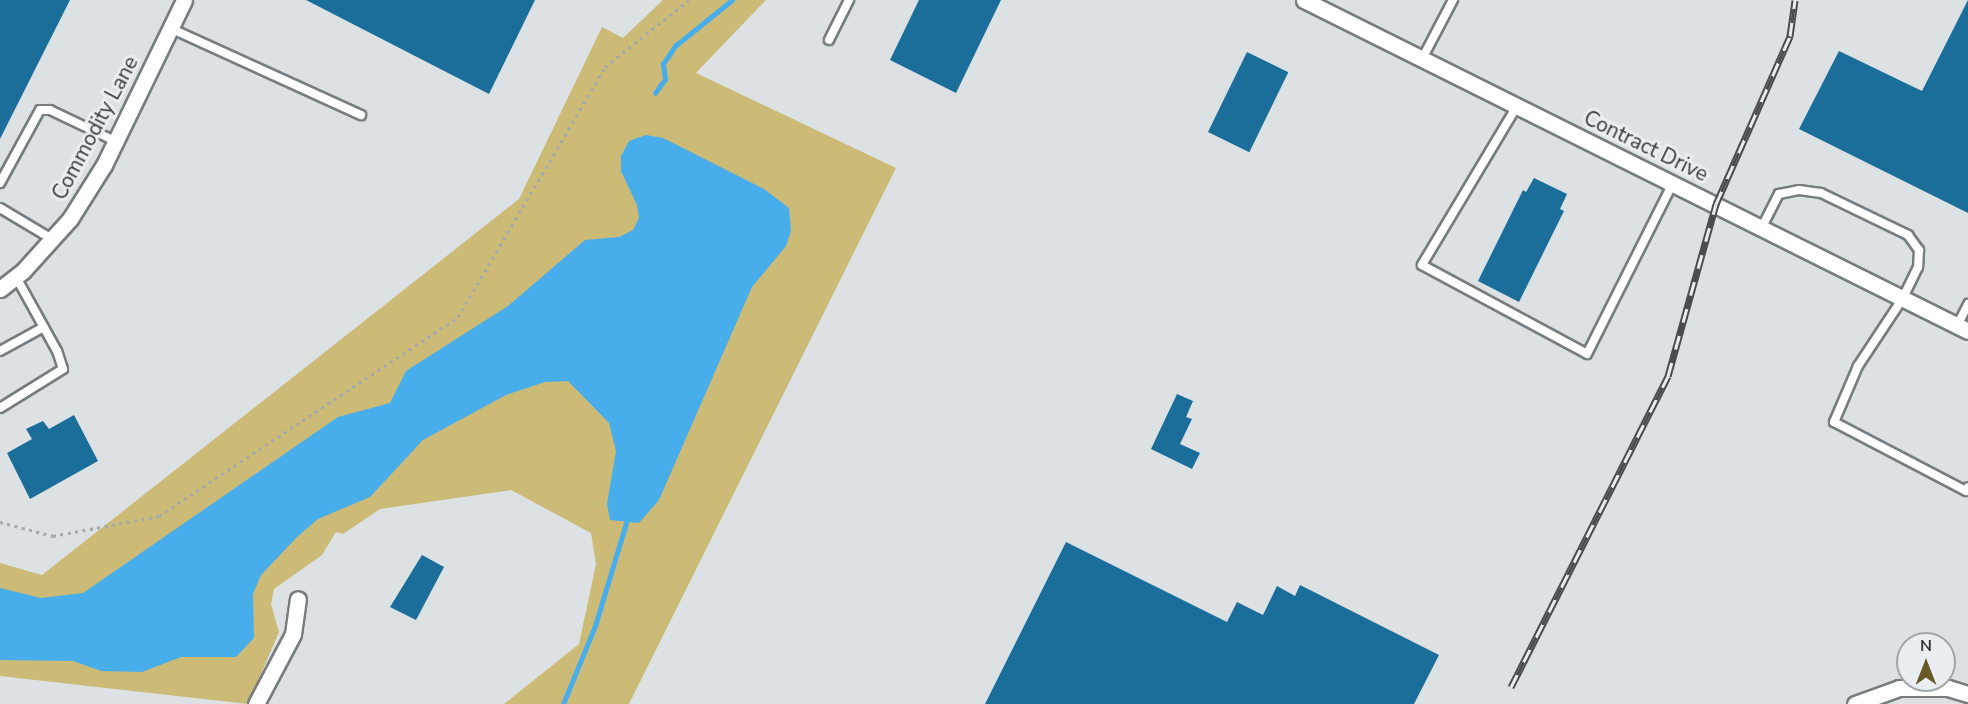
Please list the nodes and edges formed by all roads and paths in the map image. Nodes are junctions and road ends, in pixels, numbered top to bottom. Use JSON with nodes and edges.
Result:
{"nodes":[{"id":1,"x":184,"y":0,"type":"edge"},
{"id":2,"x":689,"y":0,"type":"edge"},
{"id":3,"x":849,"y":0,"type":"edge"},
{"id":4,"x":1304,"y":0,"type":"edge"},
{"id":5,"x":1452,"y":0,"type":"edge"},
{"id":6,"x":170,"y":28,"type":"junction"},
{"id":7,"x":829,"y":40,"type":"dead end"},
{"id":8,"x":1422,"y":58,"type":"junction"},
{"id":9,"x":1517,"y":106,"type":"junction"},
{"id":10,"x":361,"y":115,"type":"dead end"},
{"id":11,"x":115,"y":141,"type":"junction"},
{"id":12,"x":0,"y":183,"type":"edge"},
{"id":13,"x":1673,"y":183,"type":"junction"},
{"id":14,"x":0,"y":208,"type":"edge"},
{"id":15,"x":1762,"y":227,"type":"junction"},
{"id":16,"x":52,"y":239,"type":"junction"},
{"id":17,"x":16,"y":277,"type":"junction"},
{"id":18,"x":0,"y":289,"type":"edge"},
{"id":19,"x":1903,"y":298,"type":"junction"},
{"id":20,"x":1968,"y":304,"type":"edge"},
{"id":21,"x":44,"y":327,"type":"junction"},
{"id":22,"x":1963,"y":328,"type":"edge"},
{"id":23,"x":0,"y":351,"type":"edge"},
{"id":24,"x":0,"y":408,"type":"edge"},
{"id":25,"x":1968,"y":487,"type":"edge"},
{"id":26,"x":0,"y":522,"type":"edge"},
{"id":27,"x":298,"y":599,"type":"dead end"},
{"id":28,"x":1968,"y":694,"type":"edge"},
{"id":29,"x":256,"y":704,"type":"edge"},
{"id":30,"x":1855,"y":704,"type":"edge"}],
"edges":[{"from":1,"to":6,"type":"street","name":"Commodity Lane"},
{"from":2,"to":26,"type":"path"},
{"from":3,"to":7,"type":"lane"},
{"from":4,"to":8,"type":"street","name":"Contract Drive"},
{"from":5,"to":8,"type":"lane"},
{"from":6,"to":10,"type":"lane"},
{"from":6,"to":11,"type":"street","name":"Commodity Lane"},
{"from":8,"to":9,"type":"street","name":"Contract Drive"},
{"from":9,"to":13,"type":"street","name":"Contract Drive"},
{"from":9,"to":13,"type":"lane"},
{"from":11,"to":12,"type":"lane"},
{"from":11,"to":16,"type":"street","name":"Commodity Lane"},
{"from":13,"to":15,"type":"street","name":"Contract Drive"},
{"from":14,"to":16,"type":"lane"},
{"from":15,"to":19,"type":"street","name":"Contract Drive"},
{"from":15,"to":19,"type":"lane"},
{"from":16,"to":17,"type":"street","name":"Commodity Lane"},
{"from":17,"to":18,"type":"street","name":"Commodity Lane"},
{"from":17,"to":21,"type":"lane"},
{"from":19,"to":22,"type":"street","name":"Contract Drive"},
{"from":19,"to":25,"type":"lane"},
{"from":20,"to":22,"type":"lane"},
{"from":21,"to":23,"type":"lane"},
{"from":21,"to":24,"type":"lane"},
{"from":27,"to":29,"type":"street"},
{"from":28,"to":30,"type":"street"}]}
